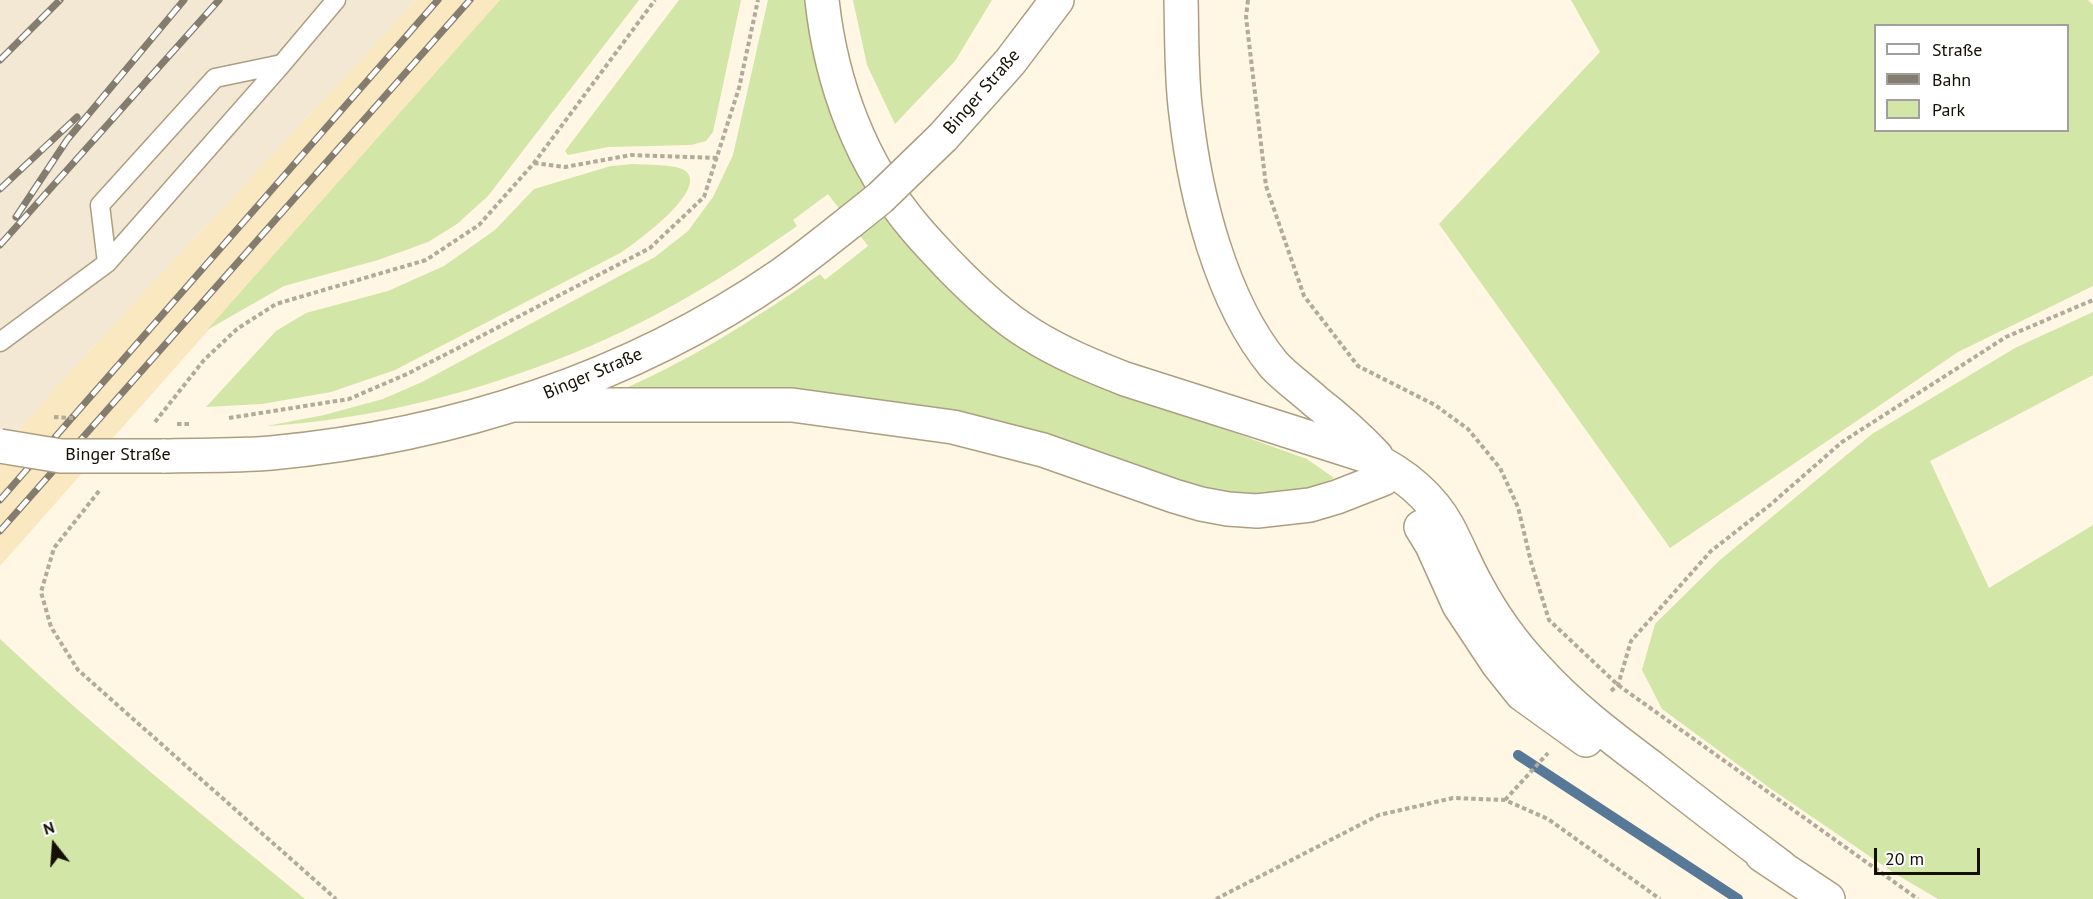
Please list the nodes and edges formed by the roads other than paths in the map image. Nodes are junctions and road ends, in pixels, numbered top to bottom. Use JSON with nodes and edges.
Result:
{"nodes":[{"id":1,"x":336,"y":0,"type":"edge"},
{"id":2,"x":822,"y":0,"type":"edge"},
{"id":3,"x":1057,"y":0,"type":"edge"},
{"id":4,"x":1180,"y":0,"type":"edge"},
{"id":5,"x":282,"y":64,"type":"junction"},
{"id":6,"x":107,"y":263,"type":"junction"},
{"id":7,"x":0,"y":342,"type":"edge"},
{"id":8,"x":514,"y":405,"type":"junction"},
{"id":9,"x":0,"y":446,"type":"edge"},
{"id":10,"x":1385,"y":472,"type":"junction"},
{"id":11,"x":1828,"y":899,"type":"edge"}],
"edges":[{"from":1,"to":5,"type":"lane"},
{"from":2,"to":10,"type":"main road"},
{"from":3,"to":8,"type":"main road","name":"Binger Straße","bridge":true},
{"from":4,"to":10,"type":"main road"},
{"from":5,"to":6,"type":"lane"},
{"from":5,"to":6,"type":"lane"},
{"from":6,"to":7,"type":"lane"},
{"from":8,"to":9,"type":"main road","name":"Binger Straße","bridge":true},
{"from":8,"to":10,"type":"main road"},
{"from":10,"to":11,"type":"main road"}]}
